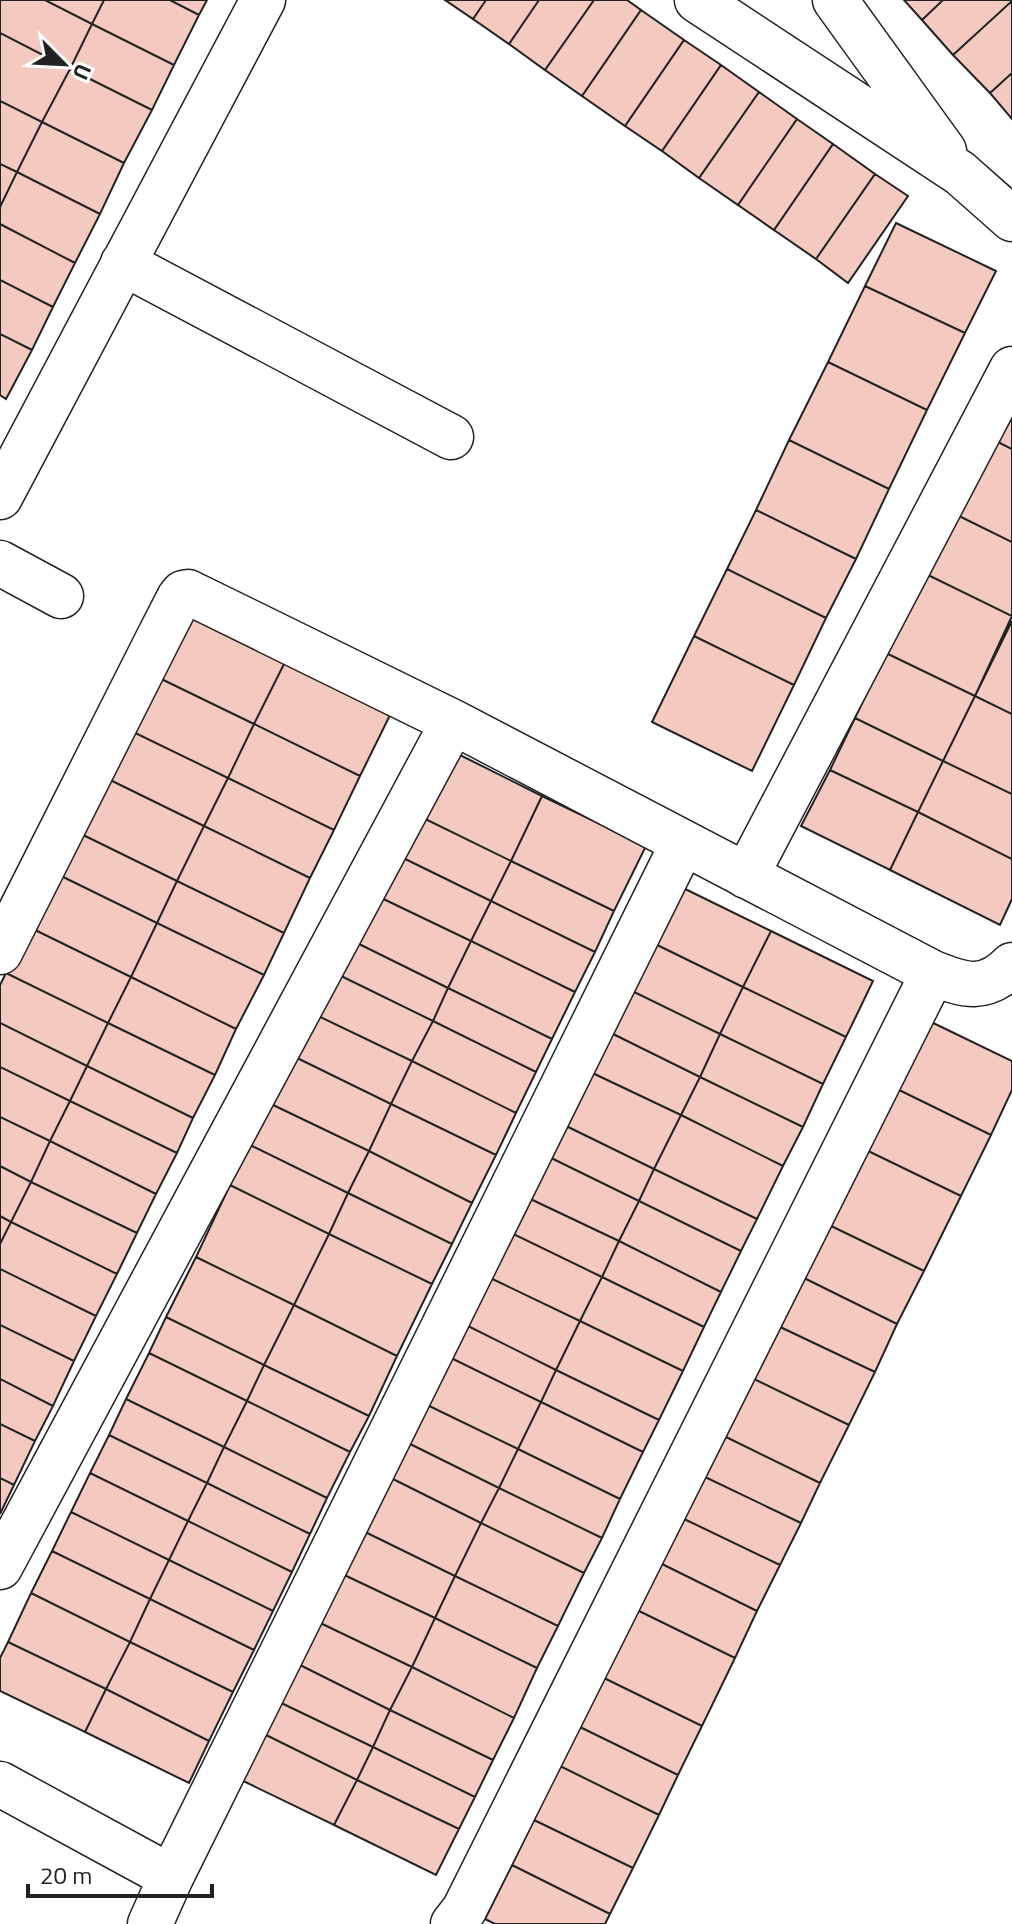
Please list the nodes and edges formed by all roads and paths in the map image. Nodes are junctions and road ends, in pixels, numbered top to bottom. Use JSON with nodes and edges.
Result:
{"nodes":[{"id":1,"x":263,"y":0,"type":"edge"},
{"id":2,"x":697,"y":0,"type":"edge"},
{"id":3,"x":835,"y":0,"type":"edge"},
{"id":4,"x":960,"y":173,"type":"junction"},
{"id":5,"x":1012,"y":219,"type":"edge"},
{"id":6,"x":123,"y":263,"type":"junction"},
{"id":7,"x":1012,"y":369,"type":"edge"},
{"id":8,"x":451,"y":437,"type":"dead end"},
{"id":9,"x":0,"y":497,"type":"edge"},
{"id":10,"x":0,"y":563,"type":"edge"},
{"id":11,"x":61,"y":596,"type":"dead end"},
{"id":12,"x":453,"y":722,"type":"junction"},
{"id":13,"x":683,"y":843,"type":"junction"},
{"id":14,"x":746,"y":876,"type":"junction"},
{"id":15,"x":0,"y":952,"type":"edge"},
{"id":16,"x":1012,"y":965,"type":"edge"},
{"id":17,"x":933,"y":973,"type":"junction"},
{"id":18,"x":0,"y":1567,"type":"edge"},
{"id":19,"x":0,"y":1784,"type":"edge"},
{"id":20,"x":171,"y":1877,"type":"junction"},
{"id":21,"x":150,"y":1924,"type":"edge"},
{"id":22,"x":453,"y":1924,"type":"edge"}],
"edges":[{"from":1,"to":6,"type":"street"},
{"from":2,"to":4,"type":"street"},
{"from":3,"to":4,"type":"street"},
{"from":4,"to":5,"type":"street"},
{"from":6,"to":8,"type":"street"},
{"from":6,"to":9,"type":"street"},
{"from":7,"to":14,"type":"street"},
{"from":10,"to":11,"type":"street"},
{"from":12,"to":13,"type":"street"},
{"from":12,"to":15,"type":"street"},
{"from":12,"to":18,"type":"street"},
{"from":13,"to":14,"type":"street"},
{"from":13,"to":20,"type":"street"},
{"from":14,"to":17,"type":"street"},
{"from":16,"to":17,"type":"street"},
{"from":17,"to":22,"type":"street"},
{"from":19,"to":20,"type":"street"},
{"from":20,"to":21,"type":"street"}]}
